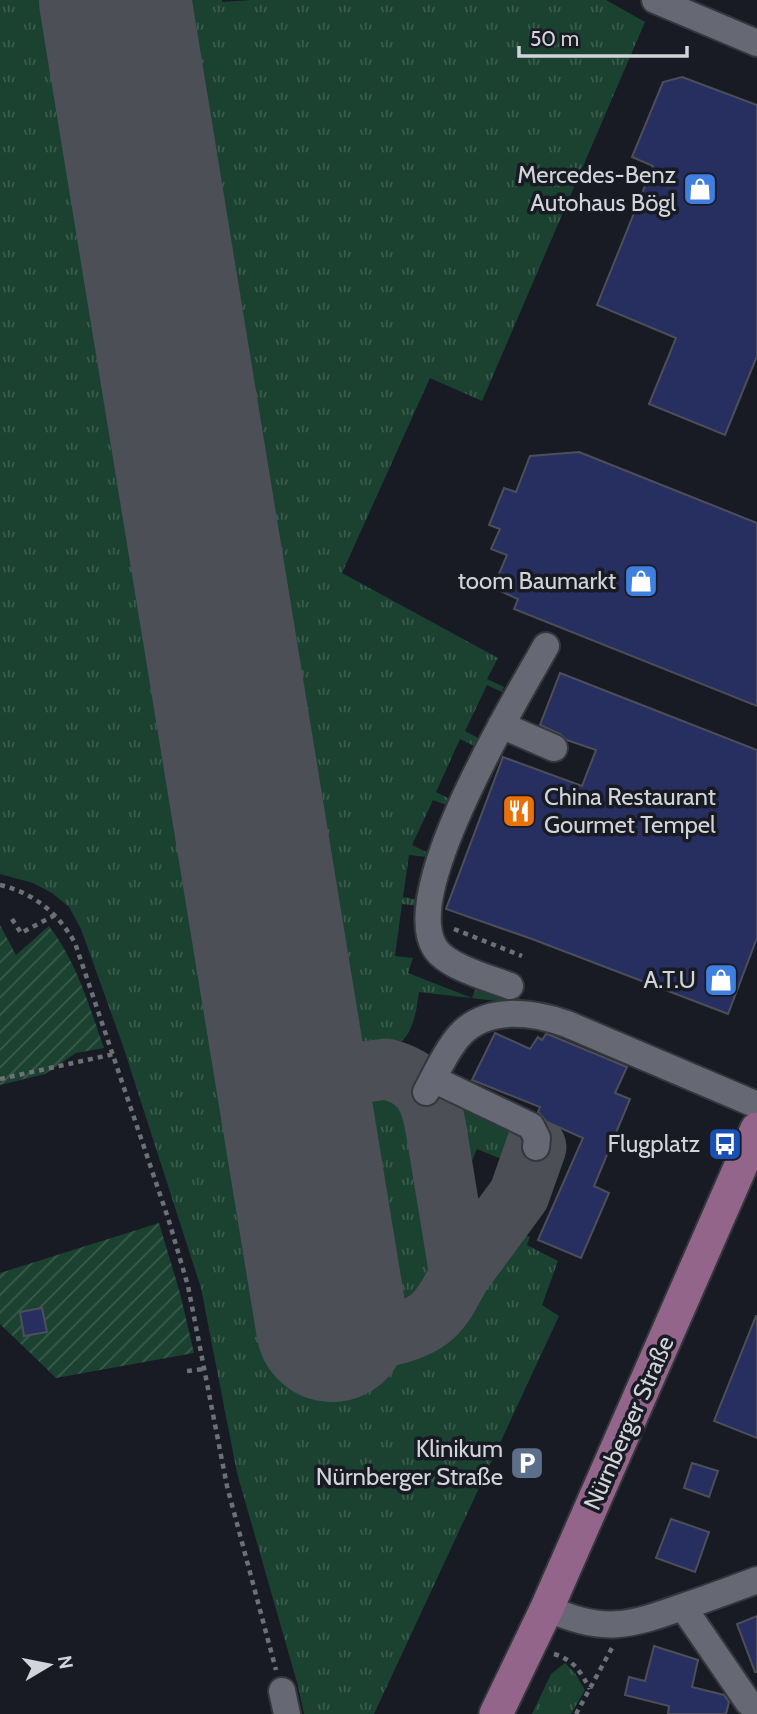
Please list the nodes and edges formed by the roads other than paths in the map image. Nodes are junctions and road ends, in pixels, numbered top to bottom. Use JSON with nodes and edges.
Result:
{"nodes":[{"id":1,"x":655,"y":0,"type":"edge"},
{"id":2,"x":757,"y":43,"type":"edge"},
{"id":3,"x":546,"y":646,"type":"dead end"},
{"id":4,"x":501,"y":724,"type":"junction"},
{"id":5,"x":554,"y":748,"type":"dead end"},
{"id":6,"x":510,"y":986,"type":"dead end"},
{"id":7,"x":757,"y":1105,"type":"edge"},
{"id":8,"x":757,"y":1129,"type":"edge"},
{"id":9,"x":536,"y":1147,"type":"dead end"},
{"id":10,"x":757,"y":1580,"type":"edge"},
{"id":11,"x":683,"y":1607,"type":"junction"},
{"id":12,"x":547,"y":1608,"type":"junction"},
{"id":13,"x":757,"y":1709,"type":"edge"},
{"id":14,"x":496,"y":1714,"type":"edge"}],
"edges":[{"from":1,"to":2,"type":"street"},
{"from":3,"to":4,"type":"street"},
{"from":4,"to":5,"type":"street"},
{"from":4,"to":6,"type":"street"},
{"from":7,"to":9,"type":"street"},
{"from":8,"to":12,"type":"main road","name":"Nürnberger Straße"},
{"from":10,"to":11,"type":"street"},
{"from":11,"to":12,"type":"street"},
{"from":11,"to":13,"type":"street"},
{"from":12,"to":14,"type":"main road","name":"Nürnberger Straße"}]}
